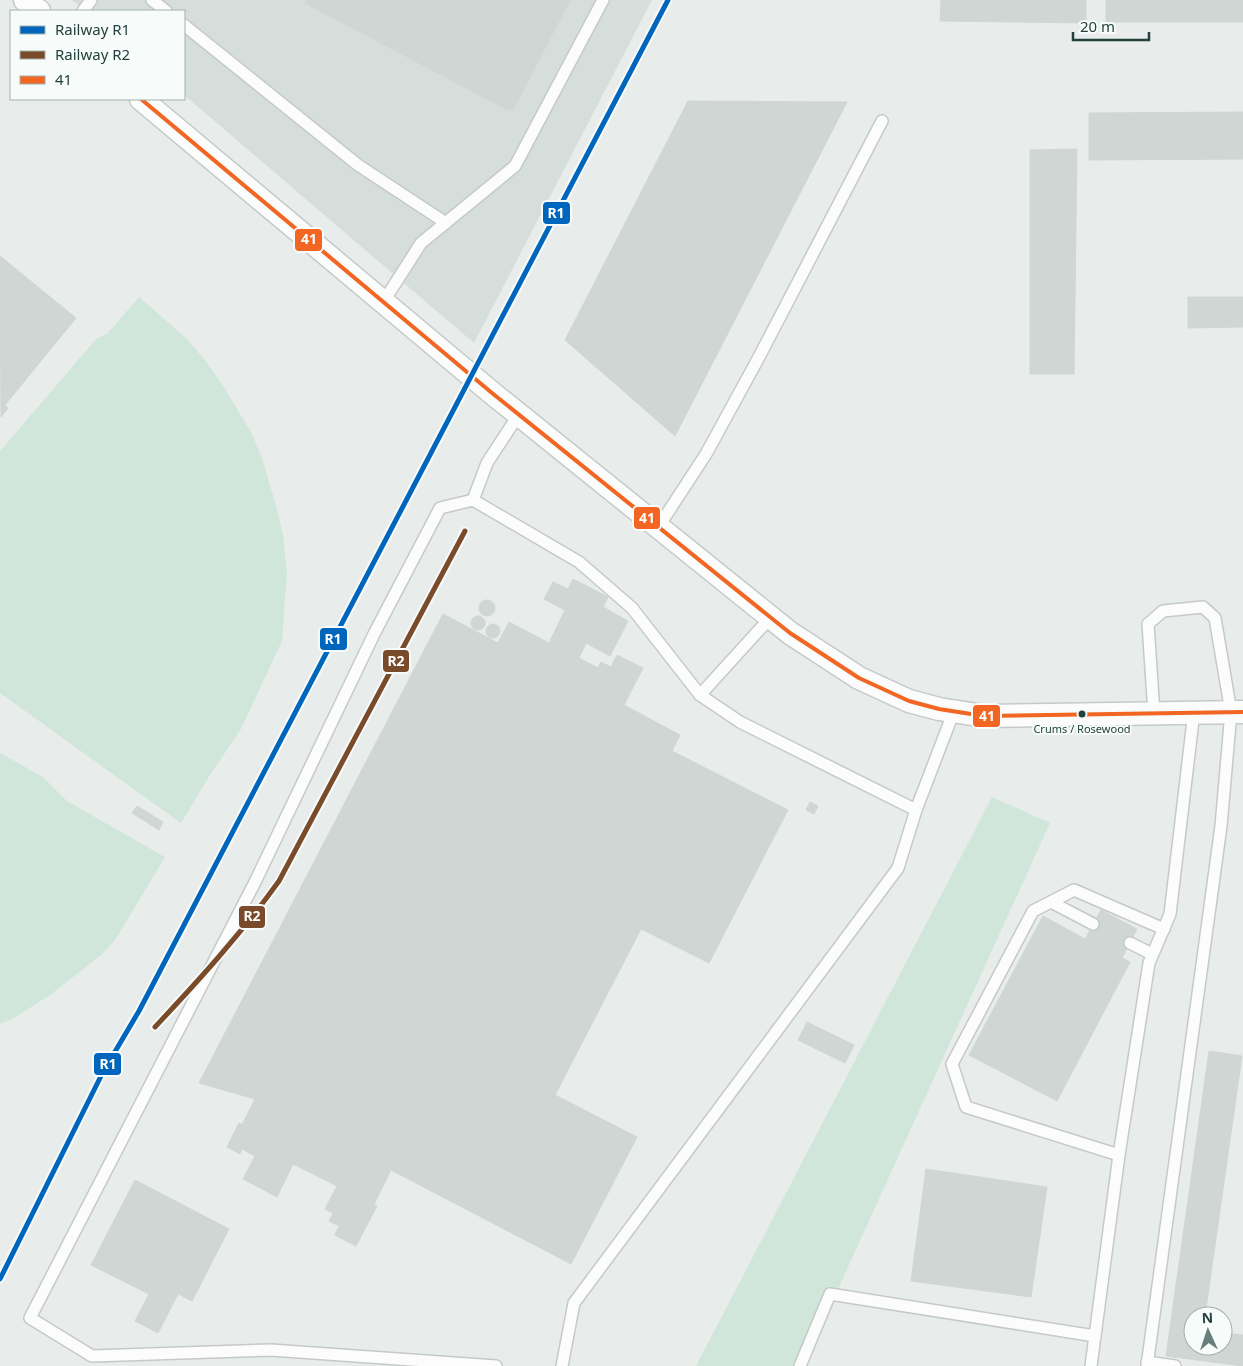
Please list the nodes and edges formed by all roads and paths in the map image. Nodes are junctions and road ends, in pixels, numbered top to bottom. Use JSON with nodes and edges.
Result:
{"nodes":[{"id":1,"x":25,"y":0,"type":"edge"},
{"id":2,"x":152,"y":0,"type":"edge"},
{"id":3,"x":603,"y":0,"type":"edge"},
{"id":4,"x":38,"y":10,"type":"edge"},
{"id":5,"x":165,"y":10,"type":"edge"},
{"id":6,"x":185,"y":26,"type":"edge"},
{"id":7,"x":143,"y":100,"type":"edge"},
{"id":8,"x":882,"y":122,"type":"dead end"},
{"id":9,"x":446,"y":222,"type":"junction"},
{"id":10,"x":384,"y":302,"type":"junction"},
{"id":11,"x":519,"y":414,"type":"junction"},
{"id":12,"x":473,"y":500,"type":"junction"},
{"id":13,"x":659,"y":526,"type":"junction"},
{"id":14,"x":771,"y":617,"type":"junction"},
{"id":15,"x":700,"y":695,"type":"junction"},
{"id":16,"x":954,"y":712,"type":"junction"},
{"id":17,"x":1154,"y":712,"type":"junction"},
{"id":18,"x":1194,"y":712,"type":"junction"},
{"id":19,"x":1237,"y":712,"type":"edge"},
{"id":20,"x":916,"y":810,"type":"junction"},
{"id":21,"x":1051,"y":902,"type":"junction"},
{"id":22,"x":1093,"y":924,"type":"dead end"},
{"id":23,"x":1164,"y":929,"type":"junction"},
{"id":24,"x":1130,"y":943,"type":"dead end"},
{"id":25,"x":1152,"y":954,"type":"junction"},
{"id":26,"x":1119,"y":1155,"type":"junction"},
{"id":27,"x":1095,"y":1336,"type":"junction"},
{"id":28,"x":1147,"y":1364,"type":"edge"},
{"id":29,"x":496,"y":1366,"type":"edge"},
{"id":30,"x":562,"y":1366,"type":"edge"},
{"id":31,"x":800,"y":1366,"type":"edge"},
{"id":32,"x":1091,"y":1366,"type":"edge"},
{"id":33,"x":1175,"y":1366,"type":"edge"}],
"edges":[{"from":1,"to":4,"type":"street"},
{"from":2,"to":5,"type":"lane"},
{"from":3,"to":9,"type":"lane"},
{"from":6,"to":9,"type":"lane"},
{"from":7,"to":10,"type":"street"},
{"from":8,"to":13,"type":"lane"},
{"from":9,"to":10,"type":"lane"},
{"from":10,"to":11,"type":"street"},
{"from":11,"to":12,"type":"lane"},
{"from":11,"to":13,"type":"street"},
{"from":12,"to":15,"type":"lane"},
{"from":12,"to":29,"type":"lane"},
{"from":13,"to":14,"type":"street"},
{"from":14,"to":15,"type":"lane"},
{"from":14,"to":16,"type":"street"},
{"from":15,"to":20,"type":"lane"},
{"from":16,"to":17,"type":"street"},
{"from":16,"to":20,"type":"lane"},
{"from":17,"to":18,"type":"street"},
{"from":17,"to":19,"type":"lane"},
{"from":18,"to":19,"type":"street"},
{"from":18,"to":23,"type":"lane"},
{"from":19,"to":28,"type":"lane"},
{"from":20,"to":30,"type":"lane"},
{"from":21,"to":22,"type":"lane"},
{"from":21,"to":23,"type":"lane"},
{"from":21,"to":26,"type":"lane"},
{"from":23,"to":25,"type":"lane"},
{"from":24,"to":25,"type":"lane"},
{"from":25,"to":26,"type":"lane"},
{"from":26,"to":27,"type":"lane"},
{"from":27,"to":31,"type":"lane"},
{"from":27,"to":32,"type":"lane"},
{"from":28,"to":33,"type":"lane"}]}
